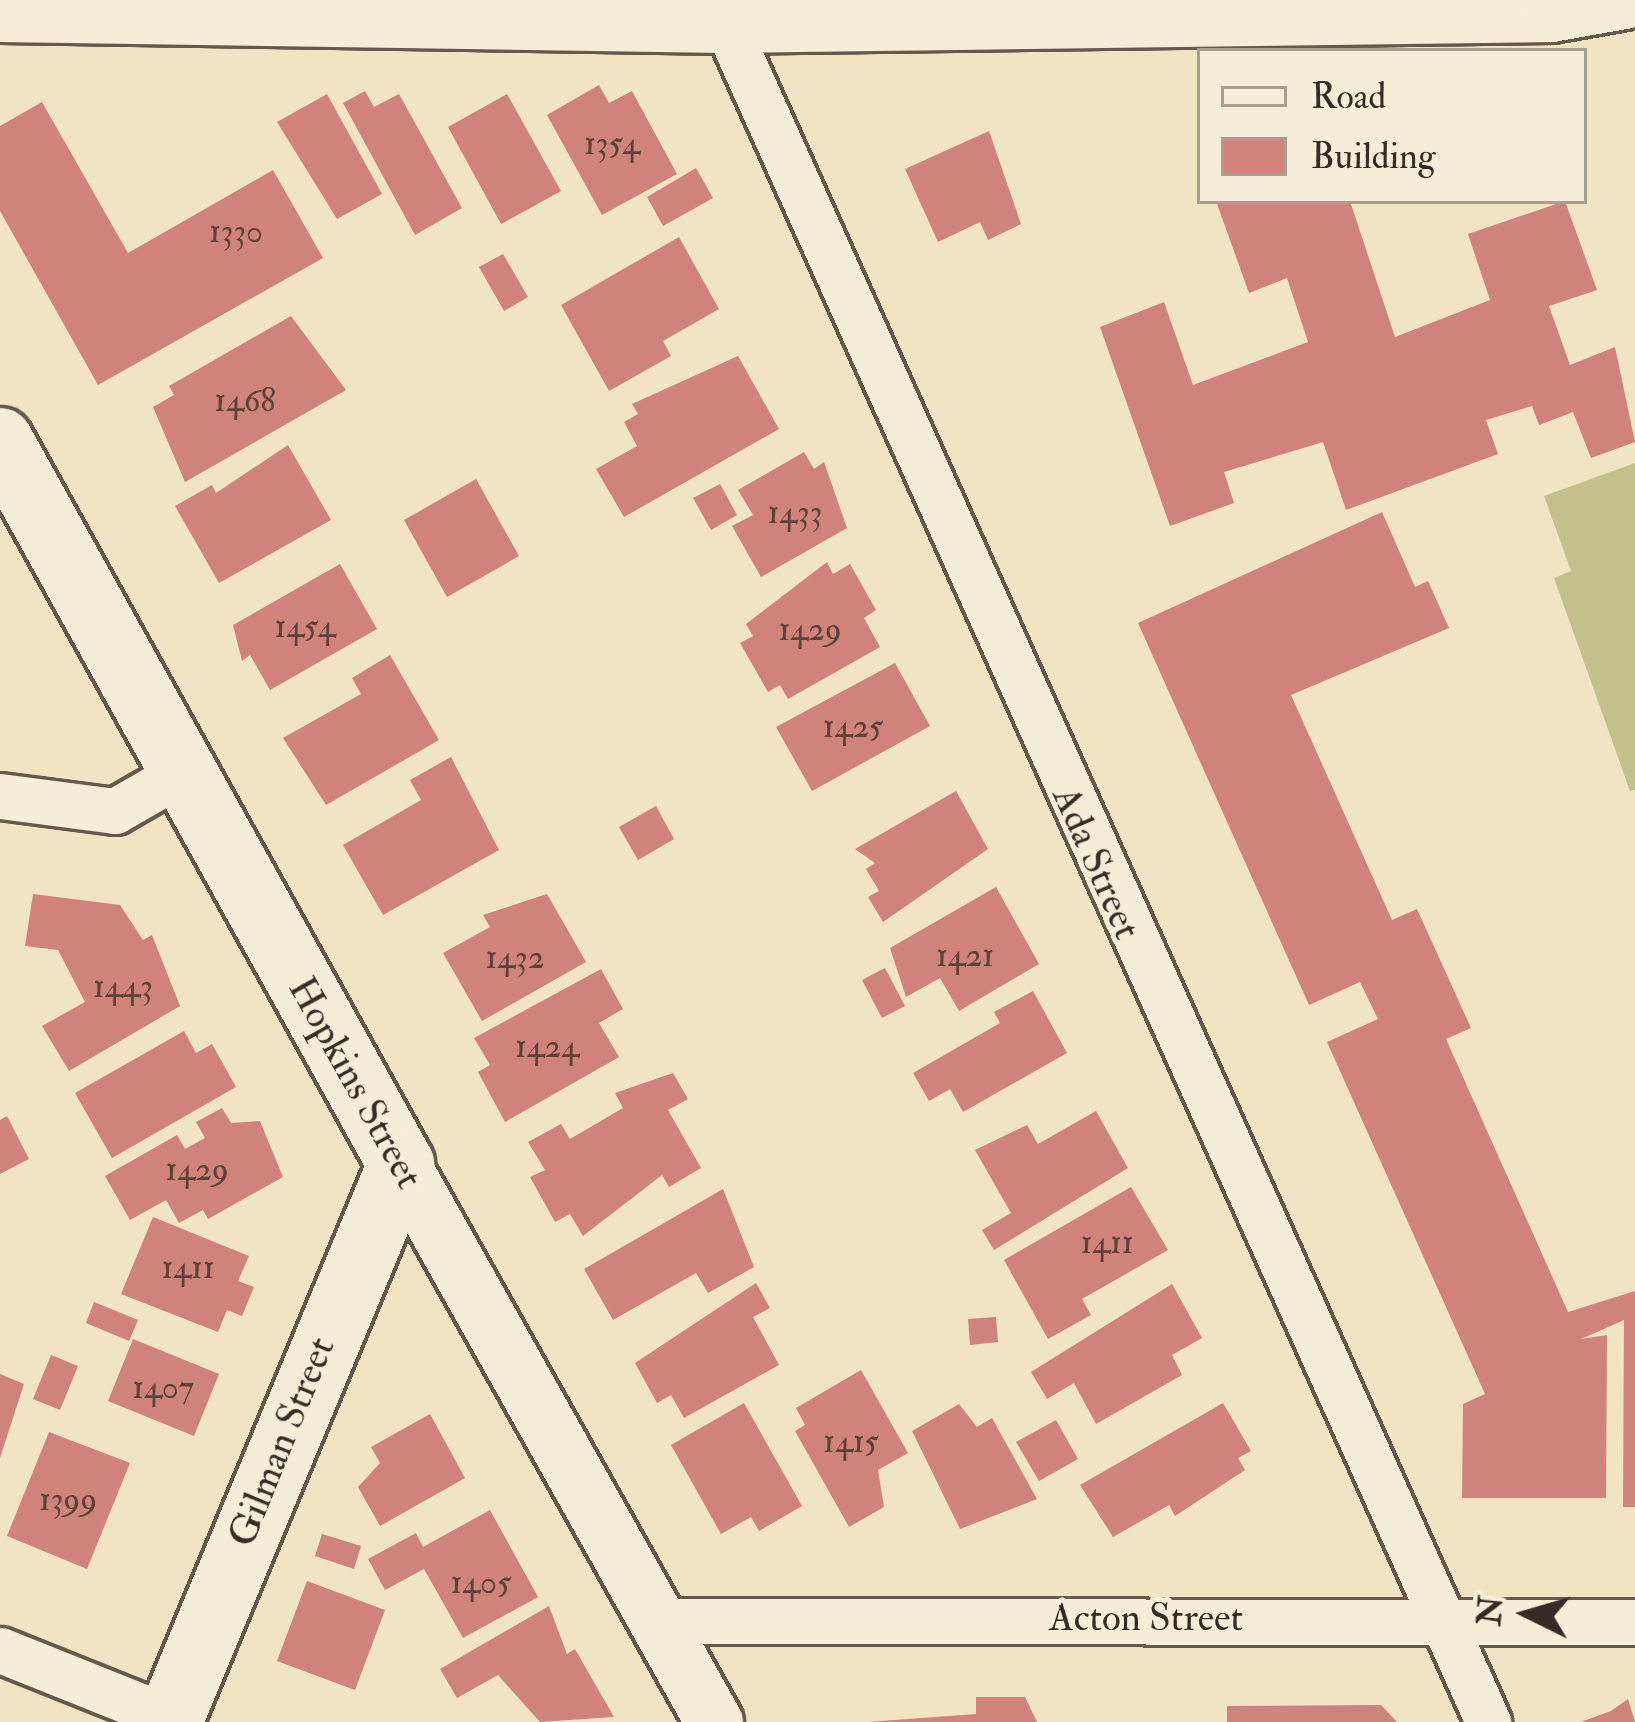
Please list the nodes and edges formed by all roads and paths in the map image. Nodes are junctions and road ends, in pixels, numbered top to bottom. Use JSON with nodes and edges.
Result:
{"nodes":[{"id":1,"x":1631,"y":0,"type":"edge"},
{"id":2,"x":719,"y":12,"type":"edge"},
{"id":3,"x":0,"y":13,"type":"edge"},
{"id":4,"x":1635,"y":16,"type":"edge"},
{"id":5,"x":0,"y":441,"type":"edge"},
{"id":6,"x":181,"y":773,"type":"junction"},
{"id":7,"x":0,"y":796,"type":"edge"},
{"id":8,"x":401,"y":1164,"type":"junction"},
{"id":9,"x":1440,"y":1619,"type":"junction"},
{"id":10,"x":657,"y":1622,"type":"junction"},
{"id":11,"x":1635,"y":1622,"type":"edge"},
{"id":12,"x":0,"y":1650,"type":"edge"},
{"id":13,"x":174,"y":1721,"type":"edge"},
{"id":14,"x":714,"y":1722,"type":"edge"},
{"id":15,"x":1488,"y":1722,"type":"edge"}],
"edges":[{"from":1,"to":2,"type":"street"},
{"from":1,"to":4,"type":"street"},
{"from":2,"to":3,"type":"street"},
{"from":2,"to":9,"type":"street","name":"Ada Street"},
{"from":5,"to":6,"type":"main road","name":"Hopkins Street"},
{"from":6,"to":7,"type":"street"},
{"from":6,"to":8,"type":"main road","name":"Hopkins Street"},
{"from":8,"to":10,"type":"street","name":"Hopkins Street"},
{"from":8,"to":13,"type":"main road","name":"Gilman Street"},
{"from":9,"to":10,"type":"street","name":"Acton Street"},
{"from":9,"to":11,"type":"street","name":"Acton Street"},
{"from":9,"to":15,"type":"street","name":"Ada Street"},
{"from":10,"to":14,"type":"street","name":"Hopkins Street"},
{"from":12,"to":13,"type":"street"}]}
